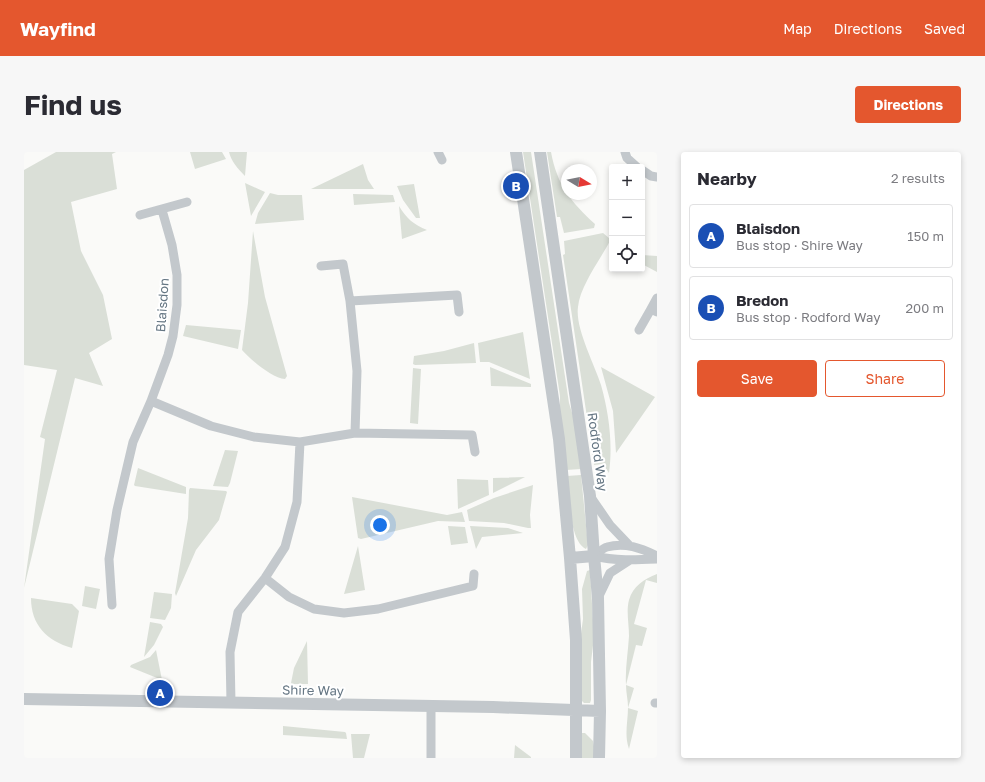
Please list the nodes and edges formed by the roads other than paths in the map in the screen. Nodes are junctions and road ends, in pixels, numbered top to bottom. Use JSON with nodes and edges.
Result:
{"nodes":[{"id":1,"x":516,"y":152,"type":"edge"},
{"id":2,"x":540,"y":152,"type":"edge"},
{"id":3,"x":625,"y":152,"type":"edge"},
{"id":4,"x":634,"y":164,"type":"edge"},
{"id":5,"x":645,"y":172,"type":"edge"},
{"id":6,"x":657,"y":177,"type":"edge"},
{"id":7,"x":186,"y":202,"type":"dead end"},
{"id":8,"x":162,"y":210,"type":"junction"},
{"id":9,"x":140,"y":215,"type":"dead end"},
{"id":10,"x":321,"y":266,"type":"dead end"},
{"id":11,"x":657,"y":298,"type":"edge"},
{"id":12,"x":350,"y":301,"type":"junction"},
{"id":13,"x":654,"y":311,"type":"edge"},
{"id":14,"x":459,"y":312,"type":"dead end"},
{"id":15,"x":639,"y":330,"type":"dead end"},
{"id":16,"x":151,"y":401,"type":"junction"},
{"id":17,"x":355,"y":433,"type":"junction"},
{"id":18,"x":300,"y":442,"type":"junction"},
{"id":19,"x":475,"y":452,"type":"dead end"},
{"id":20,"x":590,"y":496,"type":"junction"},
{"id":21,"x":629,"y":545,"type":"junction"},
{"id":22,"x":594,"y":556,"type":"junction"},
{"id":23,"x":570,"y":558,"type":"junction"},
{"id":24,"x":657,"y":558,"type":"edge"},
{"id":25,"x":630,"y":560,"type":"junction"},
{"id":26,"x":474,"y":574,"type":"dead end"},
{"id":27,"x":266,"y":578,"type":"junction"},
{"id":28,"x":598,"y":598,"type":"junction"},
{"id":29,"x":112,"y":605,"type":"dead end"},
{"id":30,"x":24,"y":699,"type":"edge"},
{"id":31,"x":231,"y":702,"type":"junction"},
{"id":32,"x":431,"y":707,"type":"junction"},
{"id":33,"x":576,"y":711,"type":"junction"},
{"id":34,"x":600,"y":711,"type":"junction"},
{"id":35,"x":431,"y":758,"type":"edge"},
{"id":36,"x":576,"y":758,"type":"edge"},
{"id":37,"x":599,"y":758,"type":"edge"}],
"edges":[{"from":1,"to":23,"type":"street"},
{"from":2,"to":20,"type":"street","name":"Rodford Way"},
{"from":3,"to":4,"type":"street"},
{"from":5,"to":6,"type":"street"},
{"from":7,"to":8,"type":"street"},
{"from":8,"to":9,"type":"street"},
{"from":8,"to":16,"type":"street","name":"Blaisdon"},
{"from":10,"to":12,"type":"street"},
{"from":11,"to":13,"type":"street"},
{"from":12,"to":14,"type":"street"},
{"from":12,"to":17,"type":"street"},
{"from":13,"to":15,"type":"street"},
{"from":16,"to":18,"type":"street"},
{"from":16,"to":29,"type":"street","name":"Blaisdon"},
{"from":17,"to":18,"type":"street"},
{"from":17,"to":19,"type":"street"},
{"from":18,"to":27,"type":"street"},
{"from":20,"to":21,"type":"street"},
{"from":20,"to":22,"type":"street","name":"Rodford Way"},
{"from":21,"to":22,"type":"street"},
{"from":21,"to":24,"type":"street"},
{"from":22,"to":23,"type":"street"},
{"from":22,"to":25,"type":"street"},
{"from":22,"to":28,"type":"street","name":"Rodford Way"},
{"from":23,"to":33,"type":"street"},
{"from":24,"to":25,"type":"street"},
{"from":25,"to":28,"type":"street"},
{"from":26,"to":27,"type":"street"},
{"from":27,"to":31,"type":"street"},
{"from":28,"to":34,"type":"street","name":"Rodford Way"},
{"from":30,"to":31,"type":"street","name":"Shire Way"},
{"from":31,"to":32,"type":"street","name":"Shire Way"},
{"from":32,"to":33,"type":"street","name":"Shire Way"},
{"from":32,"to":35,"type":"street"},
{"from":33,"to":34,"type":"street","name":"Shire Way"},
{"from":33,"to":36,"type":"street"},
{"from":34,"to":37,"type":"street","name":"Rodford Way"}]}
